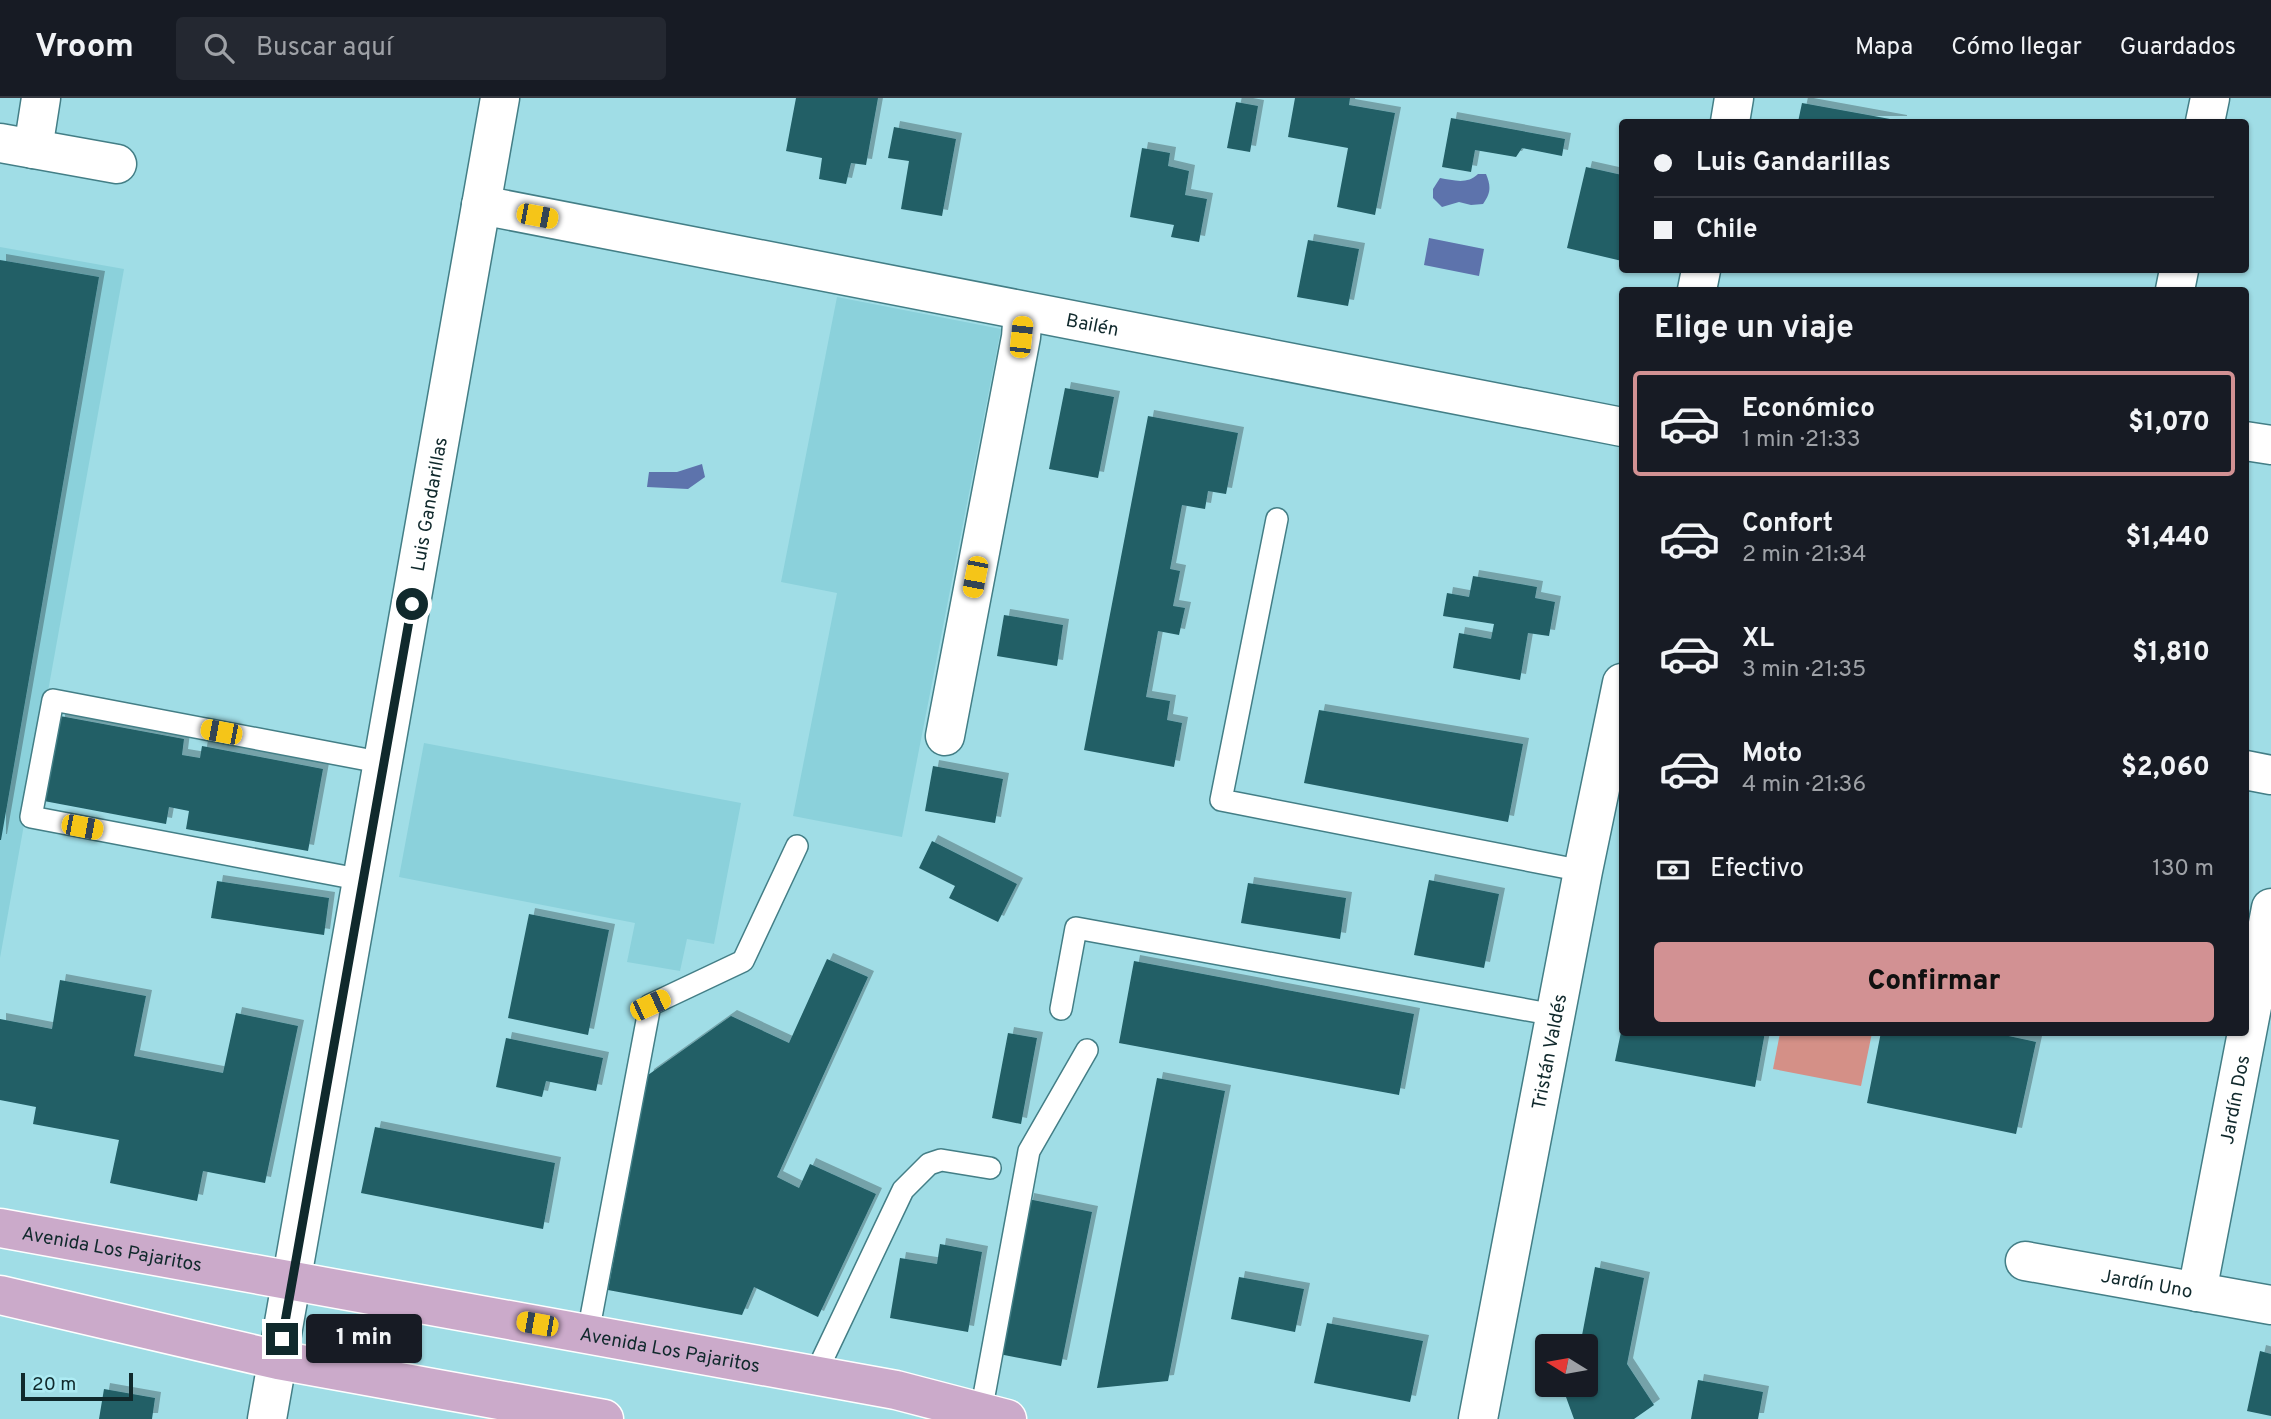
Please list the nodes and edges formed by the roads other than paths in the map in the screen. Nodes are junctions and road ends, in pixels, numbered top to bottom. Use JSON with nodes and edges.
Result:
{"nodes":[{"id":1,"x":41,"y":98,"type":"edge"},
{"id":2,"x":500,"y":98,"type":"edge"},
{"id":3,"x":1734,"y":98,"type":"edge"},
{"id":4,"x":2210,"y":98,"type":"edge"},
{"id":5,"x":1730,"y":119,"type":"edge"},
{"id":6,"x":2206,"y":119,"type":"edge"},
{"id":7,"x":17,"y":146,"type":"edge"},
{"id":8,"x":117,"y":164,"type":"dead end"},
{"id":9,"x":481,"y":205,"type":"junction"},
{"id":10,"x":1023,"y":310,"type":"junction"},
{"id":11,"x":1619,"y":427,"type":"edge"},
{"id":12,"x":2249,"y":442,"type":"edge"},
{"id":13,"x":2271,"y":445,"type":"edge"},
{"id":14,"x":1277,"y":519,"type":"dead end"},
{"id":15,"x":1619,"y":709,"type":"edge"},
{"id":16,"x":945,"y":736,"type":"dead end"},
{"id":17,"x":384,"y":763,"type":"junction"},
{"id":18,"x":2249,"y":771,"type":"edge"},
{"id":19,"x":2271,"y":775,"type":"edge"},
{"id":20,"x":797,"y":846,"type":"dead end"},
{"id":21,"x":1583,"y":871,"type":"junction"},
{"id":22,"x":363,"y":880,"type":"junction"},
{"id":23,"x":2271,"y":908,"type":"edge"},
{"id":24,"x":1061,"y":1009,"type":"dead end"},
{"id":25,"x":1555,"y":1015,"type":"junction"},
{"id":26,"x":2249,"y":1022,"type":"edge"},
{"id":27,"x":2246,"y":1036,"type":"edge"},
{"id":28,"x":1087,"y":1050,"type":"dead end"},
{"id":29,"x":990,"y":1168,"type":"dead end"},
{"id":30,"x":0,"y":1228,"type":"edge"},
{"id":31,"x":2025,"y":1261,"type":"dead end"},
{"id":32,"x":291,"y":1280,"type":"junction"},
{"id":33,"x":2197,"y":1292,"type":"junction"},
{"id":34,"x":0,"y":1295,"type":"edge"},
{"id":35,"x":2271,"y":1305,"type":"edge"},
{"id":36,"x":588,"y":1333,"type":"junction"},
{"id":37,"x":278,"y":1360,"type":"junction"},
{"id":38,"x":814,"y":1375,"type":"junction"},
{"id":39,"x":994,"y":1415,"type":"edge"},
{"id":40,"x":267,"y":1419,"type":"edge"},
{"id":41,"x":604,"y":1419,"type":"edge"},
{"id":42,"x":1478,"y":1419,"type":"edge"}],
"edges":[{"from":1,"to":7,"type":"street"},
{"from":2,"to":9,"type":"street","name":"Luis Gandarillas"},
{"from":3,"to":5,"type":"street"},
{"from":4,"to":6,"type":"street"},
{"from":7,"to":8,"type":"street"},
{"from":9,"to":10,"type":"street","name":"Bailén"},
{"from":9,"to":17,"type":"street","name":"Luis Gandarillas"},
{"from":10,"to":11,"type":"street","name":"Bailén"},
{"from":10,"to":16,"type":"street"},
{"from":12,"to":13,"type":"street"},
{"from":14,"to":21,"type":"lane"},
{"from":15,"to":21,"type":"street","name":"Tristán Valdés"},
{"from":17,"to":22,"type":"street","name":"Luis Gandarillas"},
{"from":17,"to":22,"type":"lane"},
{"from":18,"to":19,"type":"street"},
{"from":20,"to":36,"type":"lane"},
{"from":21,"to":25,"type":"street","name":"Tristán Valdés"},
{"from":22,"to":32,"type":"street","name":"Luis Gandarillas"},
{"from":23,"to":26,"type":"street","name":"Jardín Dos"},
{"from":24,"to":25,"type":"lane"},
{"from":25,"to":42,"type":"street","name":"Tristán Valdés"},
{"from":27,"to":33,"type":"street","name":"Jardín Dos"},
{"from":28,"to":39,"type":"lane"},
{"from":29,"to":38,"type":"lane"},
{"from":30,"to":32,"type":"main road","name":"Avenida Los Pajaritos"},
{"from":31,"to":33,"type":"street","name":"Jardín Uno"},
{"from":32,"to":36,"type":"main road","name":"Avenida Los Pajaritos"},
{"from":32,"to":37,"type":"street","name":"Luis Gandarillas"},
{"from":33,"to":35,"type":"street","name":"Jardín Uno"},
{"from":34,"to":37,"type":"main road"},
{"from":36,"to":38,"type":"main road","name":"Avenida Los Pajaritos"},
{"from":37,"to":40,"type":"street","name":"Luis Gandarillas"},
{"from":37,"to":41,"type":"main road"},
{"from":38,"to":39,"type":"main road","name":"Avenida Los Pajaritos"}]}
